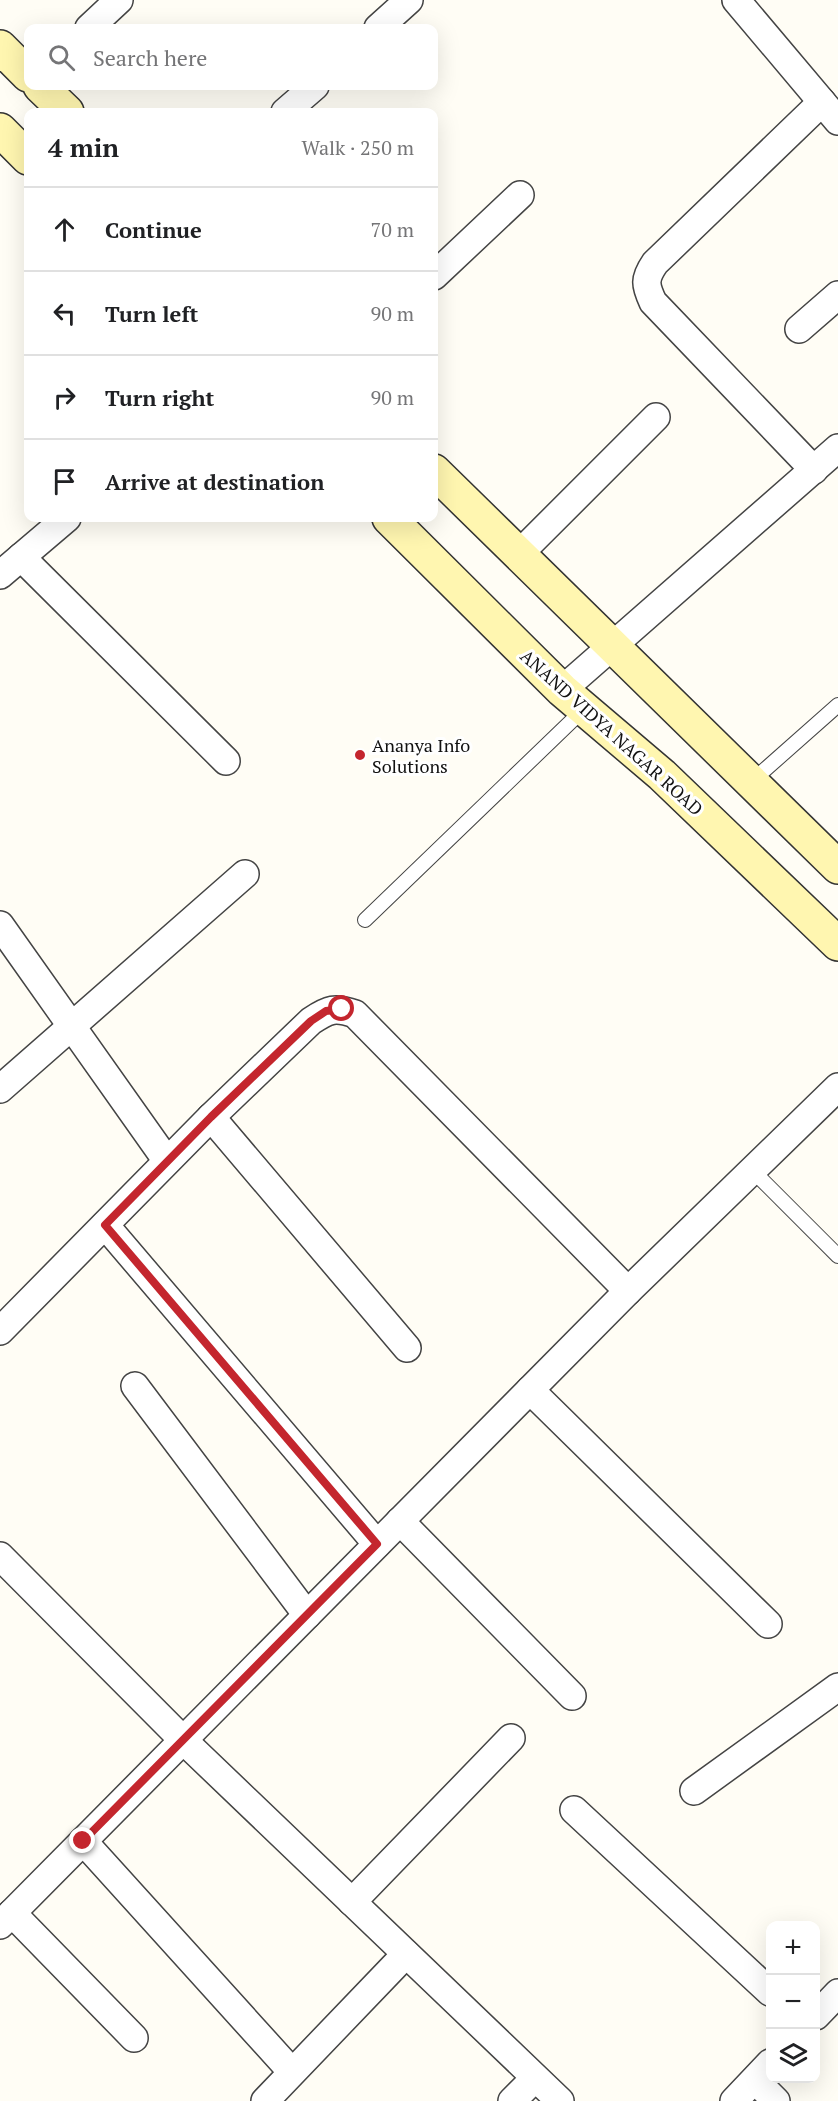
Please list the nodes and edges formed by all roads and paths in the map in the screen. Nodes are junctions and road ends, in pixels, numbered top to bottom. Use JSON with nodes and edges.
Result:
{"nodes":[{"id":1,"x":119,"y":0,"type":"edge"},
{"id":2,"x":736,"y":0,"type":"edge"},
{"id":3,"x":403,"y":2,"type":"edge"},
{"id":4,"x":93,"y":24,"type":"edge"},
{"id":5,"x":382,"y":24,"type":"edge"},
{"id":6,"x":0,"y":47,"type":"edge"},
{"id":7,"x":24,"y":71,"type":"edge"},
{"id":8,"x":44,"y":90,"type":"edge"},
{"id":9,"x":310,"y":90,"type":"edge"},
{"id":10,"x":63,"y":108,"type":"edge"},
{"id":11,"x":290,"y":108,"type":"edge"},
{"id":12,"x":830,"y":111,"type":"edge"},
{"id":13,"x":520,"y":195,"type":"dead end"},
{"id":14,"x":438,"y":272,"type":"edge"},
{"id":15,"x":838,"y":295,"type":"edge"},
{"id":16,"x":799,"y":329,"type":"dead end"},
{"id":17,"x":656,"y":417,"type":"dead end"},
{"id":18,"x":838,"y":448,"type":"edge"},
{"id":19,"x":814,"y":470,"type":"junction"},
{"id":20,"x":438,"y":475,"type":"edge"},
{"id":21,"x":62,"y":522,"type":"edge"},
{"id":22,"x":393,"y":522,"type":"edge"},
{"id":23,"x":518,"y":555,"type":"junction"},
{"id":24,"x":21,"y":557,"type":"junction"},
{"id":25,"x":0,"y":575,"type":"edge"},
{"id":26,"x":612,"y":647,"type":"junction"},
{"id":27,"x":573,"y":699,"type":"junction"},
{"id":28,"x":838,"y":705,"type":"edge"},
{"id":29,"x":226,"y":761,"type":"dead end"},
{"id":30,"x":751,"y":782,"type":"junction"},
{"id":31,"x":838,"y":867,"type":"edge"},
{"id":32,"x":245,"y":874,"type":"dead end"},
{"id":33,"x":365,"y":920,"type":"dead end"},
{"id":34,"x":0,"y":925,"type":"edge"},
{"id":35,"x":838,"y":944,"type":"edge"},
{"id":36,"x":72,"y":1027,"type":"junction"},
{"id":37,"x":838,"y":1087,"type":"edge"},
{"id":38,"x":0,"y":1089,"type":"edge"},
{"id":39,"x":211,"y":1117,"type":"junction"},
{"id":40,"x":167,"y":1161,"type":"junction"},
{"id":41,"x":752,"y":1170,"type":"junction"},
{"id":42,"x":105,"y":1225,"type":"junction"},
{"id":43,"x":838,"y":1256,"type":"edge"},
{"id":44,"x":628,"y":1291,"type":"junction"},
{"id":45,"x":0,"y":1331,"type":"edge"},
{"id":46,"x":407,"y":1348,"type":"dead end"},
{"id":47,"x":135,"y":1386,"type":"dead end"},
{"id":48,"x":530,"y":1390,"type":"junction"},
{"id":49,"x":400,"y":1521,"type":"junction"},
{"id":50,"x":377,"y":1544,"type":"junction"},
{"id":51,"x":0,"y":1556,"type":"edge"},
{"id":52,"x":307,"y":1615,"type":"junction"},
{"id":53,"x":768,"y":1624,"type":"dead end"},
{"id":54,"x":838,"y":1687,"type":"edge"},
{"id":55,"x":572,"y":1696,"type":"dead end"},
{"id":56,"x":511,"y":1738,"type":"dead end"},
{"id":57,"x":183,"y":1740,"type":"junction"},
{"id":58,"x":694,"y":1791,"type":"dead end"},
{"id":59,"x":574,"y":1810,"type":"dead end"},
{"id":60,"x":83,"y":1841,"type":"junction"},
{"id":61,"x":352,"y":1902,"type":"junction"},
{"id":62,"x":6,"y":1919,"type":"edge"},
{"id":63,"x":406,"y":1954,"type":"junction"},
{"id":64,"x":766,"y":1987,"type":"edge"},
{"id":65,"x":838,"y":1993,"type":"edge"},
{"id":66,"x":820,"y":2012,"type":"edge"},
{"id":67,"x":134,"y":2038,"type":"dead end"},
{"id":68,"x":763,"y":2071,"type":"edge"},
{"id":69,"x":292,"y":2072,"type":"junction"},
{"id":70,"x":535,"y":2078,"type":"junction"},
{"id":71,"x":265,"y":2101,"type":"edge"},
{"id":72,"x":512,"y":2101,"type":"edge"},
{"id":73,"x":560,"y":2101,"type":"edge"},
{"id":74,"x":734,"y":2101,"type":"edge"},
{"id":75,"x":776,"y":2101,"type":"edge"}],
"edges":[{"from":1,"to":4,"type":"street"},
{"from":2,"to":12,"type":"street"},
{"from":3,"to":5,"type":"street"},
{"from":6,"to":7,"type":"main road"},
{"from":8,"to":10,"type":"main road"},
{"from":9,"to":11,"type":"street"},
{"from":12,"to":19,"type":"street"},
{"from":13,"to":14,"type":"street"},
{"from":15,"to":16,"type":"street"},
{"from":17,"to":23,"type":"street"},
{"from":18,"to":19,"type":"street"},
{"from":19,"to":26,"type":"street"},
{"from":20,"to":23,"type":"main road"},
{"from":21,"to":24,"type":"street"},
{"from":22,"to":27,"type":"main road","name":"ANAND VIDYA NAGAR ROAD"},
{"from":23,"to":26,"type":"main road"},
{"from":24,"to":25,"type":"street"},
{"from":24,"to":29,"type":"street"},
{"from":26,"to":27,"type":"street"},
{"from":26,"to":30,"type":"main road"},
{"from":27,"to":33,"type":"lane"},
{"from":27,"to":35,"type":"main road","name":"ANAND VIDYA NAGAR ROAD"},
{"from":28,"to":30,"type":"lane"},
{"from":30,"to":31,"type":"main road"},
{"from":32,"to":36,"type":"street"},
{"from":34,"to":36,"type":"street"},
{"from":36,"to":38,"type":"street"},
{"from":36,"to":40,"type":"street"},
{"from":37,"to":41,"type":"street"},
{"from":39,"to":40,"type":"street"},
{"from":39,"to":44,"type":"street"},
{"from":39,"to":46,"type":"street"},
{"from":40,"to":42,"type":"street"},
{"from":41,"to":43,"type":"lane"},
{"from":41,"to":44,"type":"street"},
{"from":42,"to":45,"type":"street"},
{"from":42,"to":50,"type":"street"},
{"from":44,"to":48,"type":"street"},
{"from":47,"to":52,"type":"street"},
{"from":48,"to":49,"type":"street"},
{"from":48,"to":53,"type":"street"},
{"from":49,"to":50,"type":"street"},
{"from":49,"to":55,"type":"street"},
{"from":50,"to":52,"type":"street"},
{"from":51,"to":57,"type":"street"},
{"from":52,"to":57,"type":"street"},
{"from":54,"to":58,"type":"street"},
{"from":56,"to":61,"type":"street"},
{"from":57,"to":60,"type":"street"},
{"from":57,"to":61,"type":"street"},
{"from":59,"to":64,"type":"street"},
{"from":60,"to":62,"type":"street"},
{"from":60,"to":69,"type":"street"},
{"from":61,"to":63,"type":"street"},
{"from":62,"to":67,"type":"street"},
{"from":63,"to":69,"type":"street"},
{"from":63,"to":70,"type":"street"},
{"from":65,"to":66,"type":"street"},
{"from":68,"to":74,"type":"street"},
{"from":68,"to":75,"type":"street"},
{"from":69,"to":71,"type":"street"},
{"from":70,"to":72,"type":"street"},
{"from":70,"to":73,"type":"street"}]}
